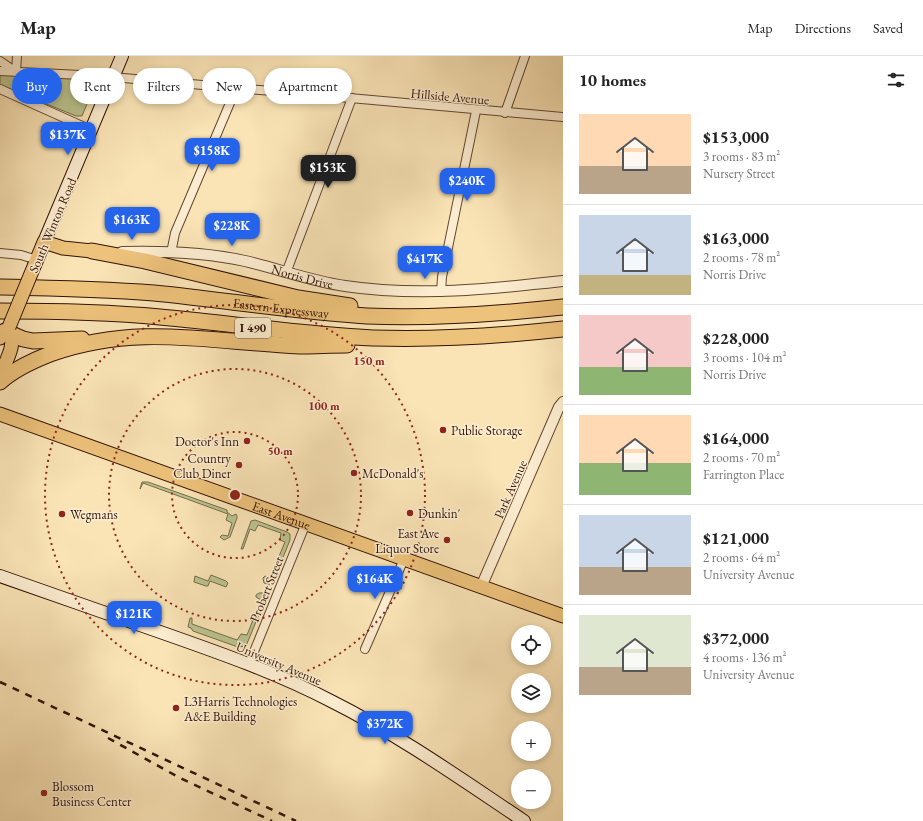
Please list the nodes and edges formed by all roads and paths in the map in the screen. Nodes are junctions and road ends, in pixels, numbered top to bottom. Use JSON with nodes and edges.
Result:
{"nodes":[{"id":1,"x":17,"y":56,"type":"edge"},
{"id":2,"x":122,"y":56,"type":"edge"},
{"id":3,"x":525,"y":56,"type":"edge"},
{"id":4,"x":0,"y":62,"type":"edge"},
{"id":5,"x":16,"y":68,"type":"edge"},
{"id":6,"x":117,"y":68,"type":"edge"},
{"id":7,"x":12,"y":70,"type":"edge"},
{"id":8,"x":0,"y":71,"type":"edge"},
{"id":9,"x":12,"y":72,"type":"edge"},
{"id":10,"x":125,"y":79,"type":"edge"},
{"id":11,"x":202,"y":86,"type":"edge"},
{"id":12,"x":0,"y":89,"type":"edge"},
{"id":13,"x":352,"y":98,"type":"edge"},
{"id":14,"x":102,"y":104,"type":"edge"},
{"id":15,"x":230,"y":104,"type":"edge"},
{"id":16,"x":350,"y":104,"type":"edge"},
{"id":17,"x":476,"y":111,"type":"junction"},
{"id":18,"x":505,"y":113,"type":"junction"},
{"id":19,"x":563,"y":118,"type":"edge"},
{"id":20,"x":92,"y":130,"type":"junction"},
{"id":21,"x":44,"y":242,"type":"junction"},
{"id":22,"x":92,"y":251,"type":"junction"},
{"id":23,"x":171,"y":252,"type":"junction"},
{"id":24,"x":0,"y":253,"type":"edge"},
{"id":25,"x":36,"y":262,"type":"junction"},
{"id":26,"x":286,"y":273,"type":"junction"},
{"id":27,"x":563,"y":281,"type":"edge"},
{"id":28,"x":0,"y":287,"type":"edge"},
{"id":29,"x":441,"y":292,"type":"junction"},
{"id":30,"x":563,"y":307,"type":"edge"},
{"id":31,"x":0,"y":311,"type":"edge"},
{"id":32,"x":414,"y":316,"type":"junction"},
{"id":33,"x":563,"y":329,"type":"edge"},
{"id":34,"x":6,"y":332,"type":"edge"},
{"id":35,"x":131,"y":337,"type":"junction"},
{"id":36,"x":452,"y":338,"type":"junction"},
{"id":37,"x":0,"y":375,"type":"edge"},
{"id":38,"x":0,"y":382,"type":"edge"},
{"id":39,"x":563,"y":402,"type":"edge"},
{"id":40,"x":0,"y":414,"type":"edge"},
{"id":41,"x":306,"y":523,"type":"junction"},
{"id":42,"x":404,"y":559,"type":"junction"},
{"id":43,"x":0,"y":576,"type":"edge"},
{"id":44,"x":481,"y":587,"type":"junction"},
{"id":45,"x":563,"y":616,"type":"edge"},
{"id":46,"x":365,"y":649,"type":"dead end"},
{"id":47,"x":249,"y":664,"type":"junction"},
{"id":48,"x":524,"y":821,"type":"edge"}],
"edges":[{"from":1,"to":5,"type":"street"},
{"from":2,"to":6,"type":"main road","name":"South Winton Road"},
{"from":3,"to":18,"type":"street"},
{"from":4,"to":7,"type":"street"},
{"from":8,"to":9,"type":"street","name":"Hillside Avenue"},
{"from":10,"to":11,"type":"street","name":"Hillside Avenue"},
{"from":12,"to":20,"type":"street"},
{"from":13,"to":17,"type":"street","name":"Hillside Avenue"},
{"from":14,"to":20,"type":"main road","name":"South Winton Road"},
{"from":15,"to":23,"type":"street"},
{"from":16,"to":26,"type":"street"},
{"from":17,"to":18,"type":"street","name":"Hillside Avenue"},
{"from":17,"to":29,"type":"street"},
{"from":18,"to":19,"type":"street","name":"Hillside Avenue"},
{"from":20,"to":21,"type":"main road","name":"South Winton Road"},
{"from":21,"to":22,"type":"main road","name":"Norris Drive"},
{"from":21,"to":25,"type":"main road","name":"South Winton Road"},
{"from":22,"to":23,"type":"street","name":"Norris Drive"},
{"from":22,"to":32,"type":"highway"},
{"from":23,"to":26,"type":"street","name":"Norris Drive"},
{"from":24,"to":25,"type":"street"},
{"from":25,"to":34,"type":"main road","name":"South Winton Road","bridge":true},
{"from":26,"to":29,"type":"street","name":"Norris Drive"},
{"from":27,"to":29,"type":"street","name":"Norris Drive"},
{"from":28,"to":32,"type":"highway","name":"Eastern Expressway","number":"I 490"},
{"from":30,"to":32,"type":"highway","name":"Eastern Expressway","number":"I 490"},
{"from":31,"to":36,"type":"highway","name":"Eastern Expressway","number":"I 490"},
{"from":33,"to":36,"type":"highway","name":"Eastern Expressway","number":"I 490"},
{"from":34,"to":35,"type":"highway"},
{"from":34,"to":37,"type":"main road","name":"South Winton Road"},
{"from":35,"to":36,"type":"highway"},
{"from":35,"to":38,"type":"highway"},
{"from":39,"to":44,"type":"street","name":"Park Avenue"},
{"from":40,"to":41,"type":"main road","name":"East Avenue"},
{"from":41,"to":42,"type":"main road","name":"East Avenue"},
{"from":41,"to":47,"type":"street","name":"Probert Street"},
{"from":42,"to":44,"type":"main road","name":"East Avenue"},
{"from":42,"to":46,"type":"street"},
{"from":43,"to":47,"type":"main road","name":"University Avenue"},
{"from":44,"to":45,"type":"main road","name":"East Avenue"},
{"from":47,"to":48,"type":"main road","name":"University Avenue"}]}
